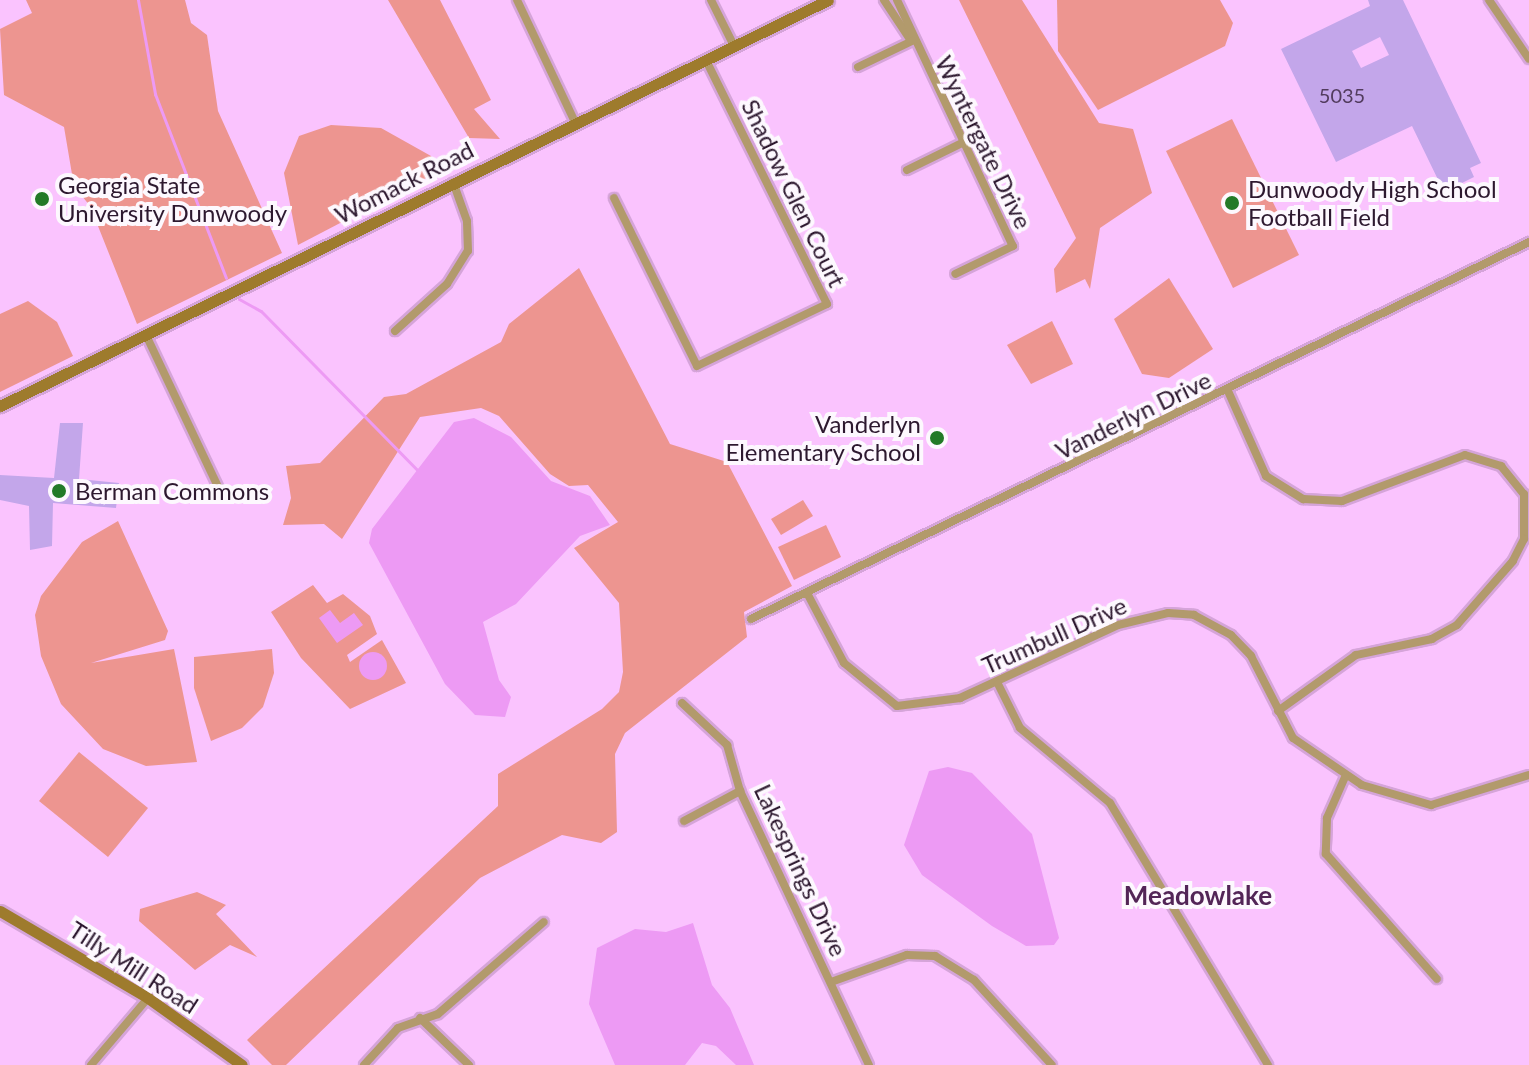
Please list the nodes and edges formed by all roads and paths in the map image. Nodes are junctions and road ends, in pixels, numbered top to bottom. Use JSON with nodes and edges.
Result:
{"nodes":[{"id":1,"x":517,"y":0,"type":"edge"},
{"id":2,"x":711,"y":0,"type":"edge"},
{"id":3,"x":828,"y":0,"type":"edge"},
{"id":4,"x":884,"y":0,"type":"edge"},
{"id":5,"x":897,"y":0,"type":"edge"},
{"id":6,"x":1489,"y":0,"type":"edge"},
{"id":7,"x":912,"y":41,"type":"junction"},
{"id":8,"x":734,"y":46,"type":"junction"},
{"id":9,"x":1529,"y":59,"type":"edge"},
{"id":10,"x":706,"y":60,"type":"junction"},
{"id":11,"x":858,"y":67,"type":"dead end"},
{"id":12,"x":575,"y":122,"type":"junction"},
{"id":13,"x":962,"y":143,"type":"junction"},
{"id":14,"x":907,"y":170,"type":"dead end"},
{"id":15,"x":453,"y":182,"type":"junction"},
{"id":16,"x":614,"y":198,"type":"dead end"},
{"id":17,"x":1529,"y":242,"type":"edge"},
{"id":18,"x":955,"y":274,"type":"dead end"},
{"id":19,"x":395,"y":331,"type":"dead end"},
{"id":20,"x":146,"y":335,"type":"junction"},
{"id":21,"x":1228,"y":391,"type":"junction"},
{"id":22,"x":0,"y":406,"type":"edge"},
{"id":23,"x":219,"y":489,"type":"dead end"},
{"id":24,"x":807,"y":593,"type":"junction"},
{"id":25,"x":751,"y":619,"type":"dead end"},
{"id":26,"x":998,"y":684,"type":"junction"},
{"id":27,"x":682,"y":703,"type":"dead end"},
{"id":28,"x":1278,"y":711,"type":"junction"},
{"id":29,"x":1529,"y":775,"type":"edge"},
{"id":30,"x":1345,"y":777,"type":"junction"},
{"id":31,"x":740,"y":791,"type":"junction"},
{"id":32,"x":684,"y":821,"type":"dead end"},
{"id":33,"x":0,"y":911,"type":"edge"},
{"id":34,"x":544,"y":922,"type":"dead end"},
{"id":35,"x":1437,"y":979,"type":"dead end"},
{"id":36,"x":831,"y":982,"type":"junction"},
{"id":37,"x":148,"y":998,"type":"junction"},
{"id":38,"x":420,"y":1018,"type":"junction"},
{"id":39,"x":91,"y":1065,"type":"edge"},
{"id":40,"x":242,"y":1065,"type":"edge"},
{"id":41,"x":364,"y":1065,"type":"edge"},
{"id":42,"x":469,"y":1065,"type":"edge"},
{"id":43,"x":869,"y":1065,"type":"edge"},
{"id":44,"x":1052,"y":1065,"type":"edge"},
{"id":45,"x":1268,"y":1065,"type":"edge"}],
"edges":[{"from":1,"to":12,"type":"street"},
{"from":2,"to":8,"type":"street"},
{"from":3,"to":8,"type":"street","name":"Womack Road"},
{"from":4,"to":7,"type":"street","name":"Wyntergate Drive"},
{"from":5,"to":7,"type":"street","name":"Wyntergate Drive"},
{"from":6,"to":9,"type":"street"},
{"from":7,"to":11,"type":"street"},
{"from":7,"to":13,"type":"street","name":"Wyntergate Drive"},
{"from":8,"to":10,"type":"street","name":"Womack Road"},
{"from":10,"to":12,"type":"street","name":"Womack Road"},
{"from":10,"to":16,"type":"street","name":"Shadow Glen Court"},
{"from":12,"to":15,"type":"street","name":"Womack Road"},
{"from":13,"to":14,"type":"street"},
{"from":13,"to":18,"type":"street","name":"Wyntergate Drive"},
{"from":15,"to":19,"type":"street"},
{"from":15,"to":20,"type":"street","name":"Womack Road"},
{"from":17,"to":21,"type":"street","name":"Vanderlyn Drive"},
{"from":20,"to":22,"type":"street","name":"Womack Road"},
{"from":20,"to":23,"type":"street"},
{"from":21,"to":24,"type":"street","name":"Vanderlyn Drive"},
{"from":21,"to":28,"type":"street"},
{"from":24,"to":25,"type":"street","name":"Vanderlyn Drive"},
{"from":24,"to":26,"type":"street","name":"Trumbull Drive"},
{"from":26,"to":28,"type":"street","name":"Trumbull Drive"},
{"from":26,"to":45,"type":"street"},
{"from":27,"to":31,"type":"street","name":"Lakesprings Drive"},
{"from":28,"to":30,"type":"street","name":"Trumbull Drive"},
{"from":29,"to":30,"type":"street","name":"Trumbull Drive"},
{"from":30,"to":35,"type":"street"},
{"from":31,"to":32,"type":"street"},
{"from":31,"to":36,"type":"street","name":"Lakesprings Drive"},
{"from":33,"to":37,"type":"street","name":"Tilly Mill Road"},
{"from":34,"to":38,"type":"street"},
{"from":36,"to":43,"type":"street","name":"Lakesprings Drive"},
{"from":36,"to":44,"type":"street"},
{"from":37,"to":39,"type":"street"},
{"from":37,"to":40,"type":"street","name":"Tilly Mill Road"},
{"from":38,"to":41,"type":"street"},
{"from":38,"to":42,"type":"street"}]}
